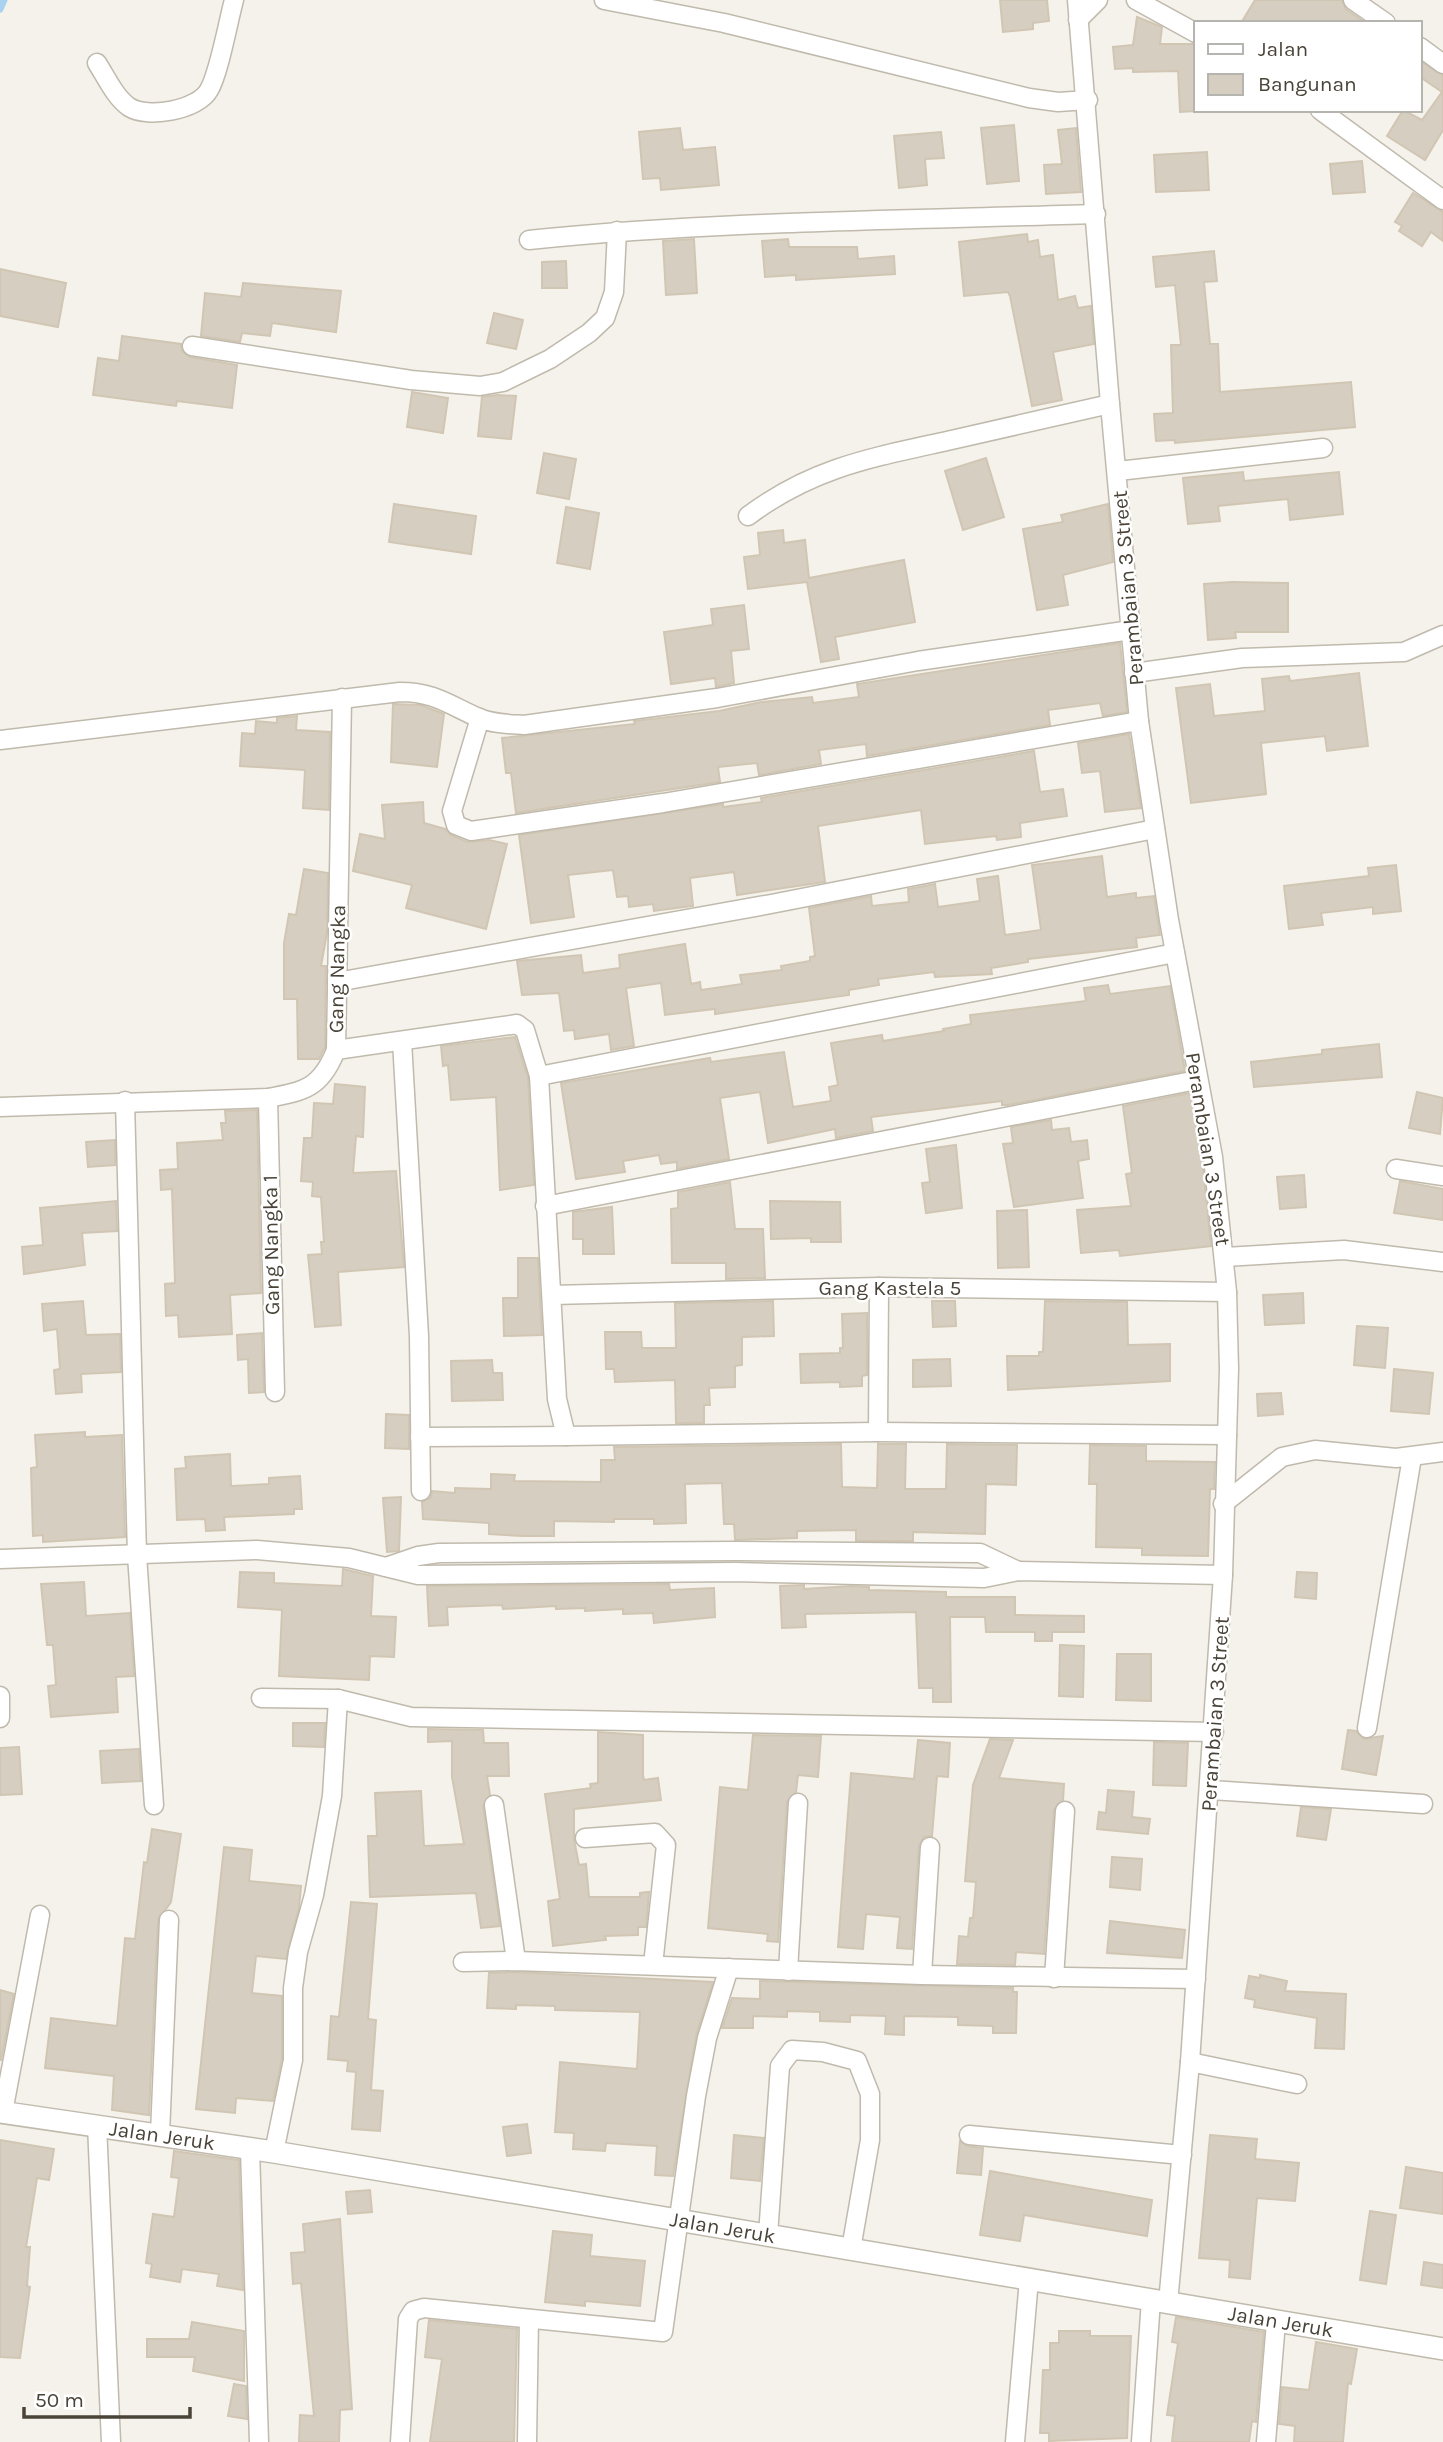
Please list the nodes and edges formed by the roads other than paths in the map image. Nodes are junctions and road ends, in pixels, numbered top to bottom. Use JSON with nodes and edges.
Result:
{"nodes":[{"id":1,"x":234,"y":0,"type":"edge"},
{"id":2,"x":604,"y":0,"type":"edge"},
{"id":3,"x":1077,"y":0,"type":"edge"},
{"id":4,"x":1098,"y":0,"type":"edge"},
{"id":5,"x":1136,"y":0,"type":"edge"},
{"id":6,"x":1353,"y":0,"type":"edge"},
{"id":7,"x":1078,"y":20,"type":"junction"},
{"id":8,"x":1383,"y":21,"type":"edge"},
{"id":9,"x":1194,"y":32,"type":"edge"},
{"id":10,"x":1422,"y":48,"type":"edge"},
{"id":11,"x":97,"y":63,"type":"dead end"},
{"id":12,"x":1443,"y":64,"type":"edge"},
{"id":13,"x":1088,"y":100,"type":"junction"},
{"id":14,"x":1323,"y":112,"type":"edge"},
{"id":15,"x":1443,"y":200,"type":"edge"},
{"id":16,"x":1096,"y":214,"type":"junction"},
{"id":17,"x":617,"y":231,"type":"junction"},
{"id":18,"x":529,"y":240,"type":"dead end"},
{"id":19,"x":192,"y":346,"type":"dead end"},
{"id":20,"x":1110,"y":404,"type":"junction"},
{"id":21,"x":1323,"y":448,"type":"dead end"},
{"id":22,"x":1118,"y":471,"type":"junction"},
{"id":23,"x":748,"y":516,"type":"dead end"},
{"id":24,"x":1131,"y":630,"type":"junction"},
{"id":25,"x":1443,"y":635,"type":"edge"},
{"id":26,"x":1134,"y":673,"type":"junction"},
{"id":27,"x":342,"y":698,"type":"junction"},
{"id":28,"x":480,"y":718,"type":"junction"},
{"id":29,"x":1139,"y":721,"type":"junction"},
{"id":30,"x":0,"y":740,"type":"edge"},
{"id":31,"x":1155,"y":829,"type":"junction"},
{"id":32,"x":1175,"y":953,"type":"junction"},
{"id":33,"x":337,"y":982,"type":"junction"},
{"id":34,"x":402,"y":1041,"type":"junction"},
{"id":35,"x":336,"y":1050,"type":"junction"},
{"id":36,"x":539,"y":1076,"type":"junction"},
{"id":37,"x":1197,"y":1080,"type":"junction"},
{"id":38,"x":268,"y":1098,"type":"junction"},
{"id":39,"x":125,"y":1101,"type":"junction"},
{"id":40,"x":0,"y":1107,"type":"edge"},
{"id":41,"x":1396,"y":1169,"type":"dead end"},
{"id":42,"x":1443,"y":1176,"type":"edge"},
{"id":43,"x":545,"y":1206,"type":"junction"},
{"id":44,"x":1225,"y":1257,"type":"junction"},
{"id":45,"x":1443,"y":1262,"type":"edge"},
{"id":46,"x":879,"y":1287,"type":"junction"},
{"id":47,"x":1227,"y":1292,"type":"junction"},
{"id":48,"x":552,"y":1295,"type":"junction"},
{"id":49,"x":275,"y":1392,"type":"dead end"},
{"id":50,"x":878,"y":1432,"type":"junction"},
{"id":51,"x":1227,"y":1435,"type":"junction"},
{"id":52,"x":566,"y":1436,"type":"junction"},
{"id":53,"x":420,"y":1437,"type":"junction"},
{"id":54,"x":1443,"y":1452,"type":"edge"},
{"id":55,"x":1412,"y":1457,"type":"junction"},
{"id":56,"x":421,"y":1491,"type":"dead end"},
{"id":57,"x":1223,"y":1504,"type":"junction"},
{"id":58,"x":737,"y":1551,"type":"junction"},
{"id":59,"x":137,"y":1556,"type":"junction"},
{"id":60,"x":0,"y":1559,"type":"edge"},
{"id":61,"x":386,"y":1567,"type":"junction"},
{"id":62,"x":1018,"y":1571,"type":"junction"},
{"id":63,"x":735,"y":1572,"type":"junction"},
{"id":64,"x":1223,"y":1575,"type":"junction"},
{"id":65,"x":0,"y":1696,"type":"edge"},
{"id":66,"x":261,"y":1698,"type":"dead end"},
{"id":67,"x":338,"y":1699,"type":"junction"},
{"id":68,"x":0,"y":1718,"type":"edge"},
{"id":69,"x":1367,"y":1728,"type":"dead end"},
{"id":70,"x":1214,"y":1732,"type":"junction"},
{"id":71,"x":1211,"y":1790,"type":"junction"},
{"id":72,"x":798,"y":1803,"type":"dead end"},
{"id":73,"x":1423,"y":1804,"type":"dead end"},
{"id":74,"x":154,"y":1805,"type":"dead end"},
{"id":75,"x":494,"y":1805,"type":"dead end"},
{"id":76,"x":1065,"y":1811,"type":"dead end"},
{"id":77,"x":585,"y":1838,"type":"dead end"},
{"id":78,"x":930,"y":1847,"type":"dead end"},
{"id":79,"x":40,"y":1915,"type":"dead end"},
{"id":80,"x":169,"y":1920,"type":"dead end"},
{"id":81,"x":516,"y":1961,"type":"junction"},
{"id":82,"x":463,"y":1962,"type":"dead end"},
{"id":83,"x":653,"y":1965,"type":"junction"},
{"id":84,"x":729,"y":1968,"type":"junction"},
{"id":85,"x":788,"y":1971,"type":"junction"},
{"id":86,"x":922,"y":1975,"type":"junction"},
{"id":87,"x":1054,"y":1978,"type":"junction"},
{"id":88,"x":1196,"y":1979,"type":"junction"},
{"id":89,"x":1190,"y":2062,"type":"junction"},
{"id":90,"x":1297,"y":2084,"type":"dead end"},
{"id":91,"x":2,"y":2112,"type":"edge"},
{"id":92,"x":97,"y":2125,"type":"junction"},
{"id":93,"x":160,"y":2134,"type":"junction"},
{"id":94,"x":969,"y":2135,"type":"dead end"},
{"id":95,"x":250,"y":2149,"type":"junction"},
{"id":96,"x":274,"y":2152,"type":"junction"},
{"id":97,"x":1182,"y":2155,"type":"junction"},
{"id":98,"x":680,"y":2220,"type":"junction"},
{"id":99,"x":768,"y":2235,"type":"junction"},
{"id":100,"x":851,"y":2249,"type":"junction"},
{"id":101,"x":1029,"y":2279,"type":"junction"},
{"id":102,"x":1159,"y":2302,"type":"junction"},
{"id":103,"x":529,"y":2319,"type":"junction"},
{"id":104,"x":1276,"y":2322,"type":"junction"},
{"id":105,"x":1443,"y":2349,"type":"edge"},
{"id":106,"x":111,"y":2442,"type":"edge"},
{"id":107,"x":259,"y":2442,"type":"edge"},
{"id":108,"x":400,"y":2442,"type":"edge"},
{"id":109,"x":527,"y":2442,"type":"edge"},
{"id":110,"x":1015,"y":2442,"type":"edge"},
{"id":111,"x":1141,"y":2442,"type":"edge"},
{"id":112,"x":1266,"y":2442,"type":"edge"}],
"edges":[{"from":1,"to":11,"type":"street"},
{"from":2,"to":13,"type":"street"},
{"from":3,"to":7,"type":"street","name":"Perambaian 3 Street"},
{"from":4,"to":7,"type":"street"},
{"from":5,"to":9,"type":"street"},
{"from":6,"to":8,"type":"street"},
{"from":7,"to":13,"type":"street","name":"Perambaian 3 Street"},
{"from":10,"to":12,"type":"street"},
{"from":13,"to":16,"type":"street","name":"Perambaian 3 Street"},
{"from":14,"to":15,"type":"street"},
{"from":16,"to":17,"type":"street"},
{"from":16,"to":20,"type":"street","name":"Perambaian 3 Street"},
{"from":17,"to":18,"type":"street"},
{"from":17,"to":19,"type":"street"},
{"from":20,"to":22,"type":"street","name":"Perambaian 3 Street"},
{"from":20,"to":23,"type":"street"},
{"from":21,"to":22,"type":"street"},
{"from":22,"to":24,"type":"street","name":"Perambaian 3 Street"},
{"from":24,"to":26,"type":"street","name":"Perambaian 3 Street"},
{"from":24,"to":28,"type":"street"},
{"from":25,"to":26,"type":"street"},
{"from":26,"to":29,"type":"street","name":"Perambaian 3 Street"},
{"from":27,"to":28,"type":"street"},
{"from":27,"to":30,"type":"street"},
{"from":27,"to":33,"type":"street","name":"Gang Nangka"},
{"from":28,"to":29,"type":"street"},
{"from":29,"to":31,"type":"street","name":"Perambaian 3 Street"},
{"from":31,"to":32,"type":"street","name":"Perambaian 3 Street"},
{"from":31,"to":33,"type":"street"},
{"from":32,"to":36,"type":"street"},
{"from":32,"to":37,"type":"street","name":"Perambaian 3 Street"},
{"from":33,"to":35,"type":"street","name":"Gang Nangka"},
{"from":34,"to":35,"type":"street"},
{"from":34,"to":36,"type":"street"},
{"from":34,"to":53,"type":"street"},
{"from":35,"to":38,"type":"street","name":"Gang Nangka"},
{"from":36,"to":43,"type":"street"},
{"from":37,"to":43,"type":"street"},
{"from":37,"to":44,"type":"street","name":"Perambaian 3 Street"},
{"from":38,"to":39,"type":"street","name":"Gang Nangka"},
{"from":38,"to":49,"type":"street","name":"Gang Nangka 1"},
{"from":39,"to":40,"type":"street","name":"Gang Nangka"},
{"from":39,"to":59,"type":"street"},
{"from":41,"to":42,"type":"street"},
{"from":43,"to":48,"type":"street"},
{"from":44,"to":45,"type":"street"},
{"from":44,"to":47,"type":"street","name":"Perambaian 3 Street"},
{"from":46,"to":47,"type":"street","name":"Gang Kastela 5"},
{"from":46,"to":48,"type":"street","name":"Gang Kastela 5"},
{"from":46,"to":50,"type":"street"},
{"from":47,"to":51,"type":"street","name":"Perambaian 3 Street"},
{"from":48,"to":52,"type":"street"},
{"from":50,"to":51,"type":"street"},
{"from":50,"to":52,"type":"street"},
{"from":51,"to":57,"type":"street","name":"Perambaian 3 Street"},
{"from":52,"to":53,"type":"street"},
{"from":53,"to":56,"type":"street"},
{"from":54,"to":55,"type":"street"},
{"from":55,"to":57,"type":"street"},
{"from":55,"to":69,"type":"street"},
{"from":57,"to":64,"type":"street","name":"Perambaian 3 Street"},
{"from":58,"to":61,"type":"street"},
{"from":58,"to":62,"type":"street"},
{"from":58,"to":63,"type":"street"},
{"from":59,"to":60,"type":"street"},
{"from":59,"to":61,"type":"street"},
{"from":59,"to":74,"type":"street"},
{"from":61,"to":63,"type":"street"},
{"from":62,"to":63,"type":"street"},
{"from":62,"to":64,"type":"street"},
{"from":64,"to":70,"type":"street","name":"Perambaian 3 Street"},
{"from":65,"to":68,"type":"street"},
{"from":66,"to":67,"type":"street"},
{"from":67,"to":70,"type":"street"},
{"from":67,"to":96,"type":"street"},
{"from":70,"to":71,"type":"street","name":"Perambaian 3 Street"},
{"from":71,"to":73,"type":"street"},
{"from":71,"to":88,"type":"street","name":"Perambaian 3 Street"},
{"from":72,"to":85,"type":"street"},
{"from":75,"to":81,"type":"street"},
{"from":76,"to":87,"type":"street"},
{"from":77,"to":83,"type":"street"},
{"from":78,"to":86,"type":"street"},
{"from":79,"to":91,"type":"street"},
{"from":80,"to":93,"type":"street"},
{"from":81,"to":82,"type":"street"},
{"from":81,"to":83,"type":"street"},
{"from":83,"to":84,"type":"street"},
{"from":84,"to":85,"type":"street"},
{"from":84,"to":98,"type":"street"},
{"from":85,"to":86,"type":"street"},
{"from":86,"to":87,"type":"street"},
{"from":87,"to":88,"type":"street"},
{"from":88,"to":89,"type":"street","name":"Perambaian 3 Street"},
{"from":89,"to":90,"type":"street"},
{"from":89,"to":97,"type":"street","name":"Perambaian 3 Street"},
{"from":91,"to":92,"type":"street","name":"Jalan Jeruk"},
{"from":92,"to":93,"type":"street","name":"Jalan Jeruk"},
{"from":92,"to":106,"type":"street"},
{"from":93,"to":95,"type":"street","name":"Jalan Jeruk"},
{"from":94,"to":97,"type":"street"},
{"from":95,"to":96,"type":"street","name":"Jalan Jeruk"},
{"from":95,"to":107,"type":"street"},
{"from":96,"to":98,"type":"street","name":"Jalan Jeruk"},
{"from":97,"to":102,"type":"street","name":"Perambaian 3 Street"},
{"from":98,"to":99,"type":"street","name":"Jalan Jeruk"},
{"from":98,"to":103,"type":"street"},
{"from":99,"to":100,"type":"street","name":"Jalan Jeruk"},
{"from":99,"to":100,"type":"street"},
{"from":100,"to":101,"type":"street","name":"Jalan Jeruk"},
{"from":101,"to":102,"type":"street","name":"Jalan Jeruk"},
{"from":101,"to":110,"type":"street"},
{"from":102,"to":104,"type":"street","name":"Jalan Jeruk"},
{"from":102,"to":111,"type":"street","name":"Perambaian 3 Street"},
{"from":103,"to":108,"type":"street"},
{"from":103,"to":109,"type":"street"},
{"from":104,"to":105,"type":"street","name":"Jalan Jeruk"},
{"from":104,"to":112,"type":"street"}]}
